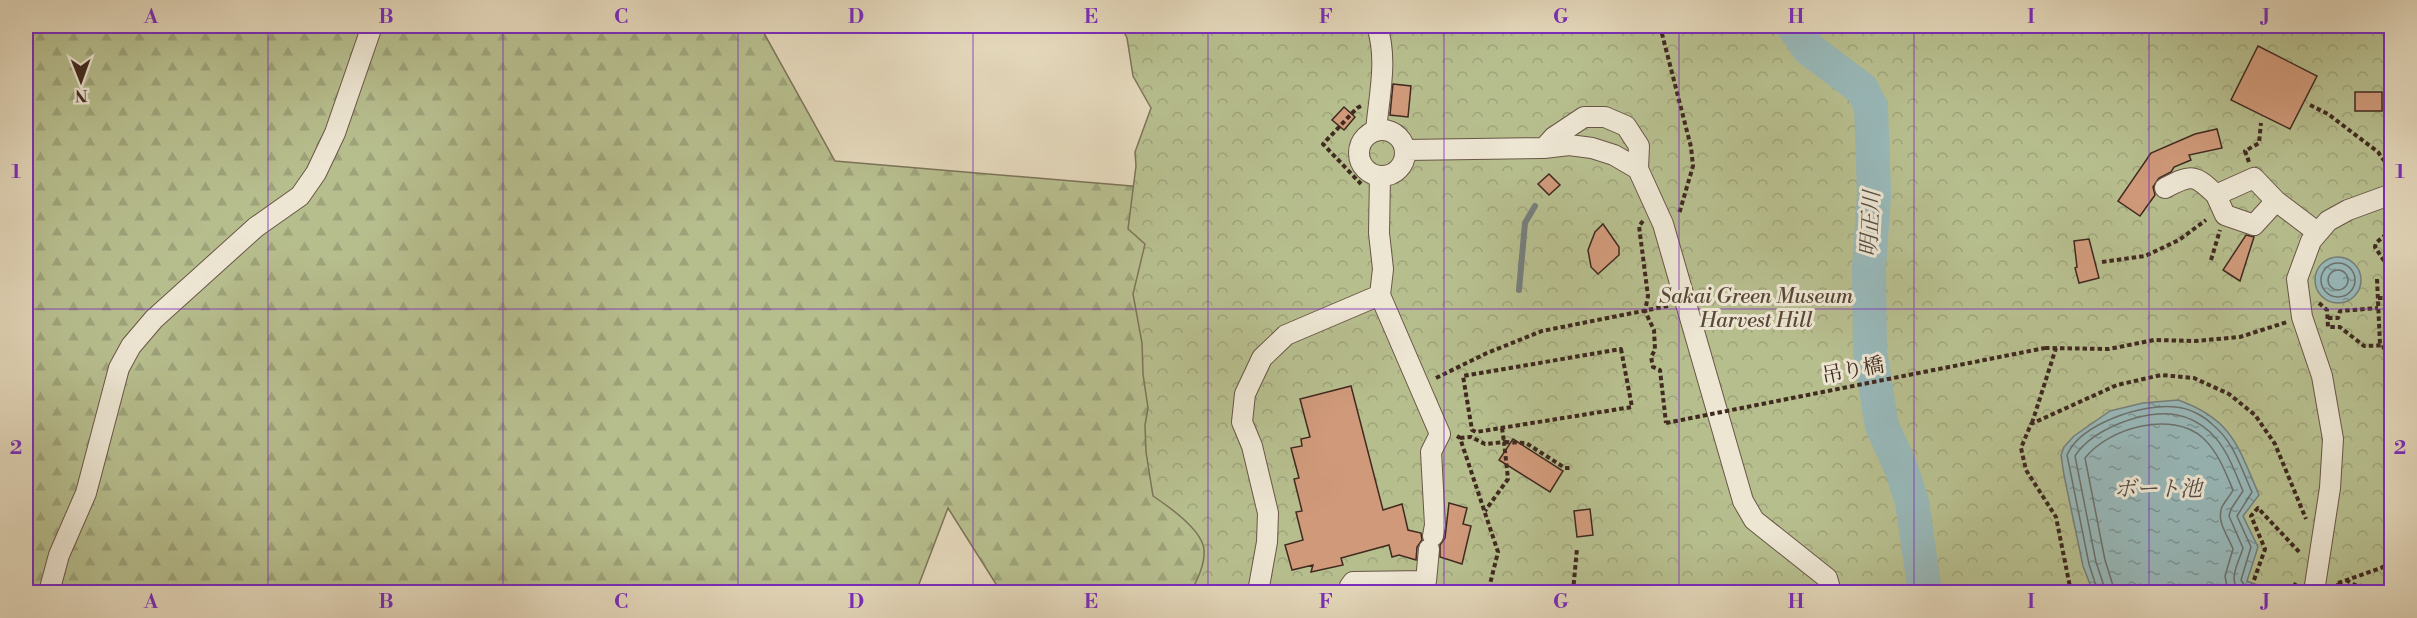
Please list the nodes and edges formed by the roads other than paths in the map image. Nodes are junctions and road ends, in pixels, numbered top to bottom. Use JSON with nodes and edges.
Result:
{"nodes":[{"id":1,"x":372,"y":26,"type":"edge"},
{"id":2,"x":1377,"y":26,"type":"edge"},
{"id":3,"x":1376,"y":131,"type":"junction"},
{"id":4,"x":1544,"y":148,"type":"junction"},
{"id":5,"x":1405,"y":150,"type":"junction"},
{"id":6,"x":1638,"y":169,"type":"junction"},
{"id":7,"x":1380,"y":176,"type":"junction"},
{"id":8,"x":2165,"y":188,"type":"dead end"},
{"id":9,"x":2391,"y":194,"type":"edge"},
{"id":10,"x":2276,"y":201,"type":"junction"},
{"id":11,"x":2221,"y":207,"type":"junction"},
{"id":12,"x":2317,"y":232,"type":"junction"},
{"id":13,"x":1380,"y":295,"type":"junction"},
{"id":14,"x":49,"y":592,"type":"edge"},
{"id":15,"x":1258,"y":592,"type":"edge"},
{"id":16,"x":1349,"y":592,"type":"edge"},
{"id":17,"x":1831,"y":592,"type":"edge"},
{"id":18,"x":2314,"y":592,"type":"edge"}],
"edges":[{"from":1,"to":14,"type":"street"},
{"from":2,"to":3,"type":"street"},
{"from":3,"to":5,"type":"street"},
{"from":3,"to":7,"type":"street"},
{"from":4,"to":5,"type":"street"},
{"from":4,"to":6,"type":"street"},
{"from":4,"to":6,"type":"street"},
{"from":5,"to":7,"type":"street"},
{"from":6,"to":17,"type":"street"},
{"from":7,"to":13,"type":"street"},
{"from":8,"to":11,"type":"street"},
{"from":9,"to":12,"type":"street"},
{"from":10,"to":11,"type":"street"},
{"from":10,"to":11,"type":"street"},
{"from":10,"to":12,"type":"street"},
{"from":12,"to":18,"type":"street"},
{"from":13,"to":15,"type":"street"},
{"from":13,"to":16,"type":"street"}]}
